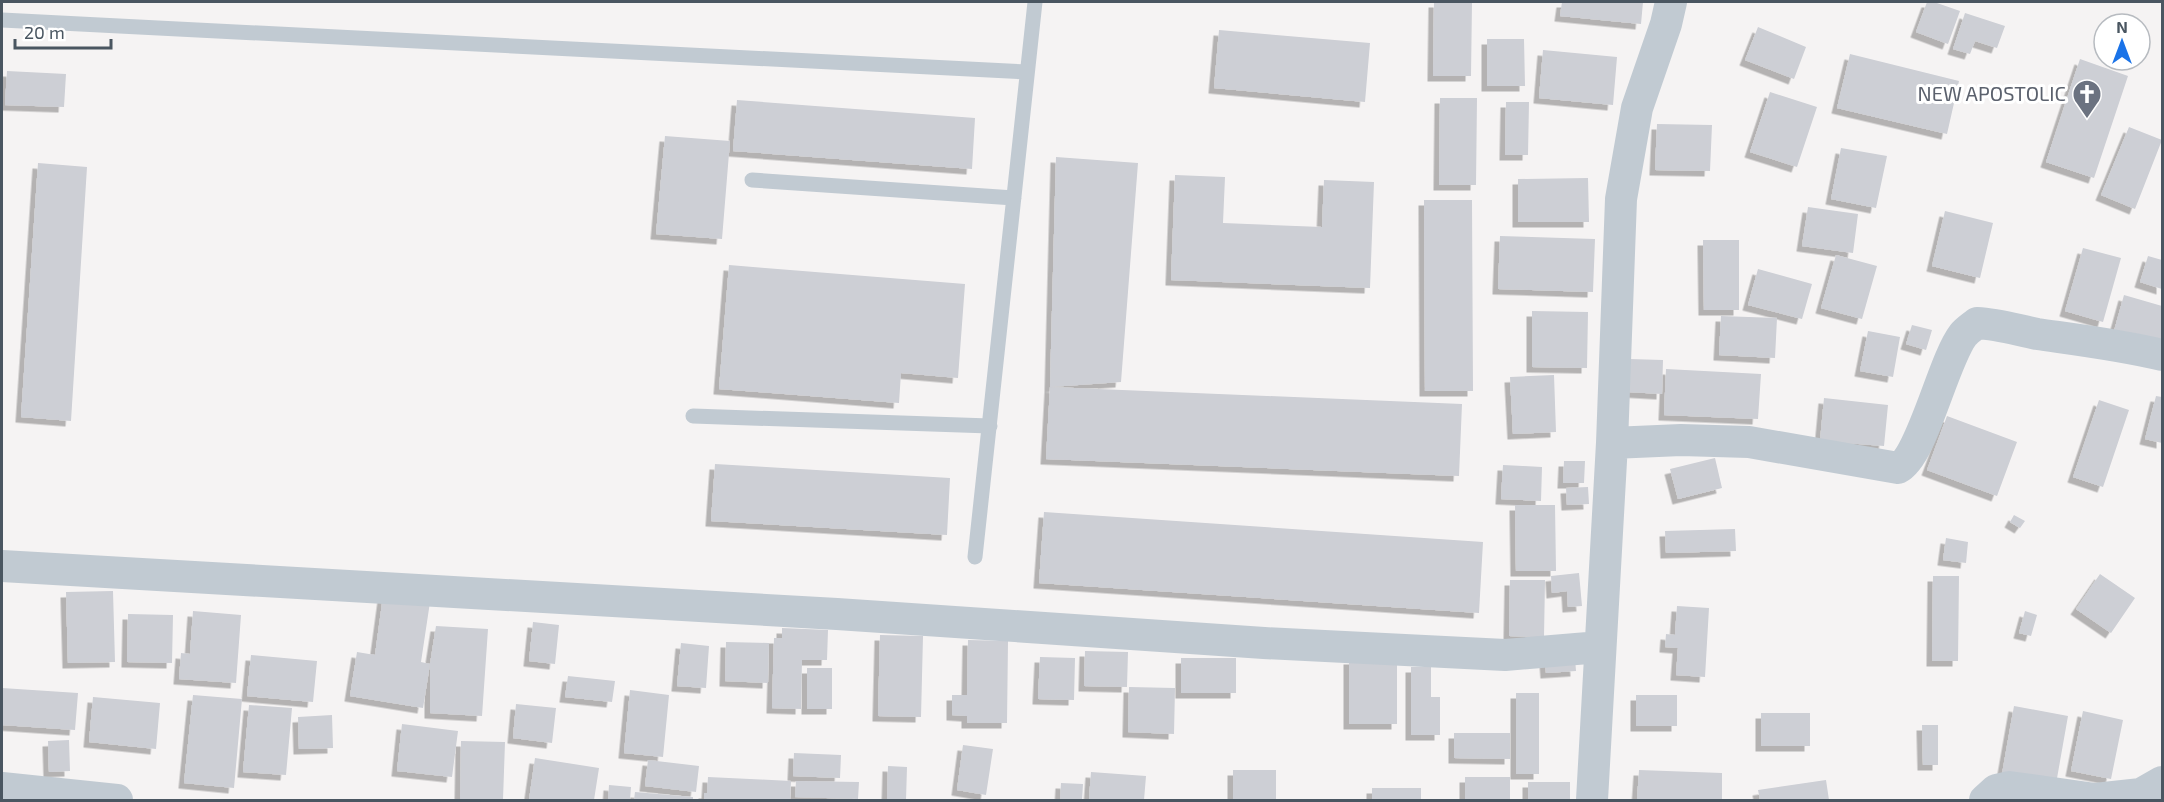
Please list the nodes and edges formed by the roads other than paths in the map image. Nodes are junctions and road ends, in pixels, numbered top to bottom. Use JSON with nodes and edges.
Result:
{"nodes":[{"id":1,"x":1035,"y":2,"type":"edge"},
{"id":2,"x":1671,"y":2,"type":"edge"},
{"id":3,"x":2,"y":20,"type":"edge"},
{"id":4,"x":1028,"y":72,"type":"junction"},
{"id":5,"x":752,"y":180,"type":"dead end"},
{"id":6,"x":1014,"y":198,"type":"junction"},
{"id":7,"x":2163,"y":355,"type":"edge"},
{"id":8,"x":693,"y":416,"type":"dead end"},
{"id":9,"x":990,"y":426,"type":"junction"},
{"id":10,"x":1612,"y":443,"type":"junction"},
{"id":11,"x":975,"y":557,"type":"dead end"},
{"id":12,"x":2,"y":566,"type":"edge"},
{"id":13,"x":1600,"y":647,"type":"junction"},
{"id":14,"x":2163,"y":782,"type":"edge"},
{"id":15,"x":2,"y":788,"type":"edge"},
{"id":16,"x":117,"y":801,"type":"edge"},
{"id":17,"x":1592,"y":801,"type":"edge"},
{"id":18,"x":1985,"y":801,"type":"edge"}],
"edges":[{"from":1,"to":4,"type":"lane"},
{"from":2,"to":10,"type":"street"},
{"from":3,"to":4,"type":"lane"},
{"from":4,"to":6,"type":"lane"},
{"from":5,"to":6,"type":"lane"},
{"from":6,"to":9,"type":"lane"},
{"from":7,"to":10,"type":"street"},
{"from":8,"to":9,"type":"lane"},
{"from":9,"to":11,"type":"lane"},
{"from":10,"to":13,"type":"street"},
{"from":12,"to":13,"type":"street"},
{"from":13,"to":17,"type":"street"},
{"from":14,"to":18,"type":"street"},
{"from":15,"to":16,"type":"street"}]}
